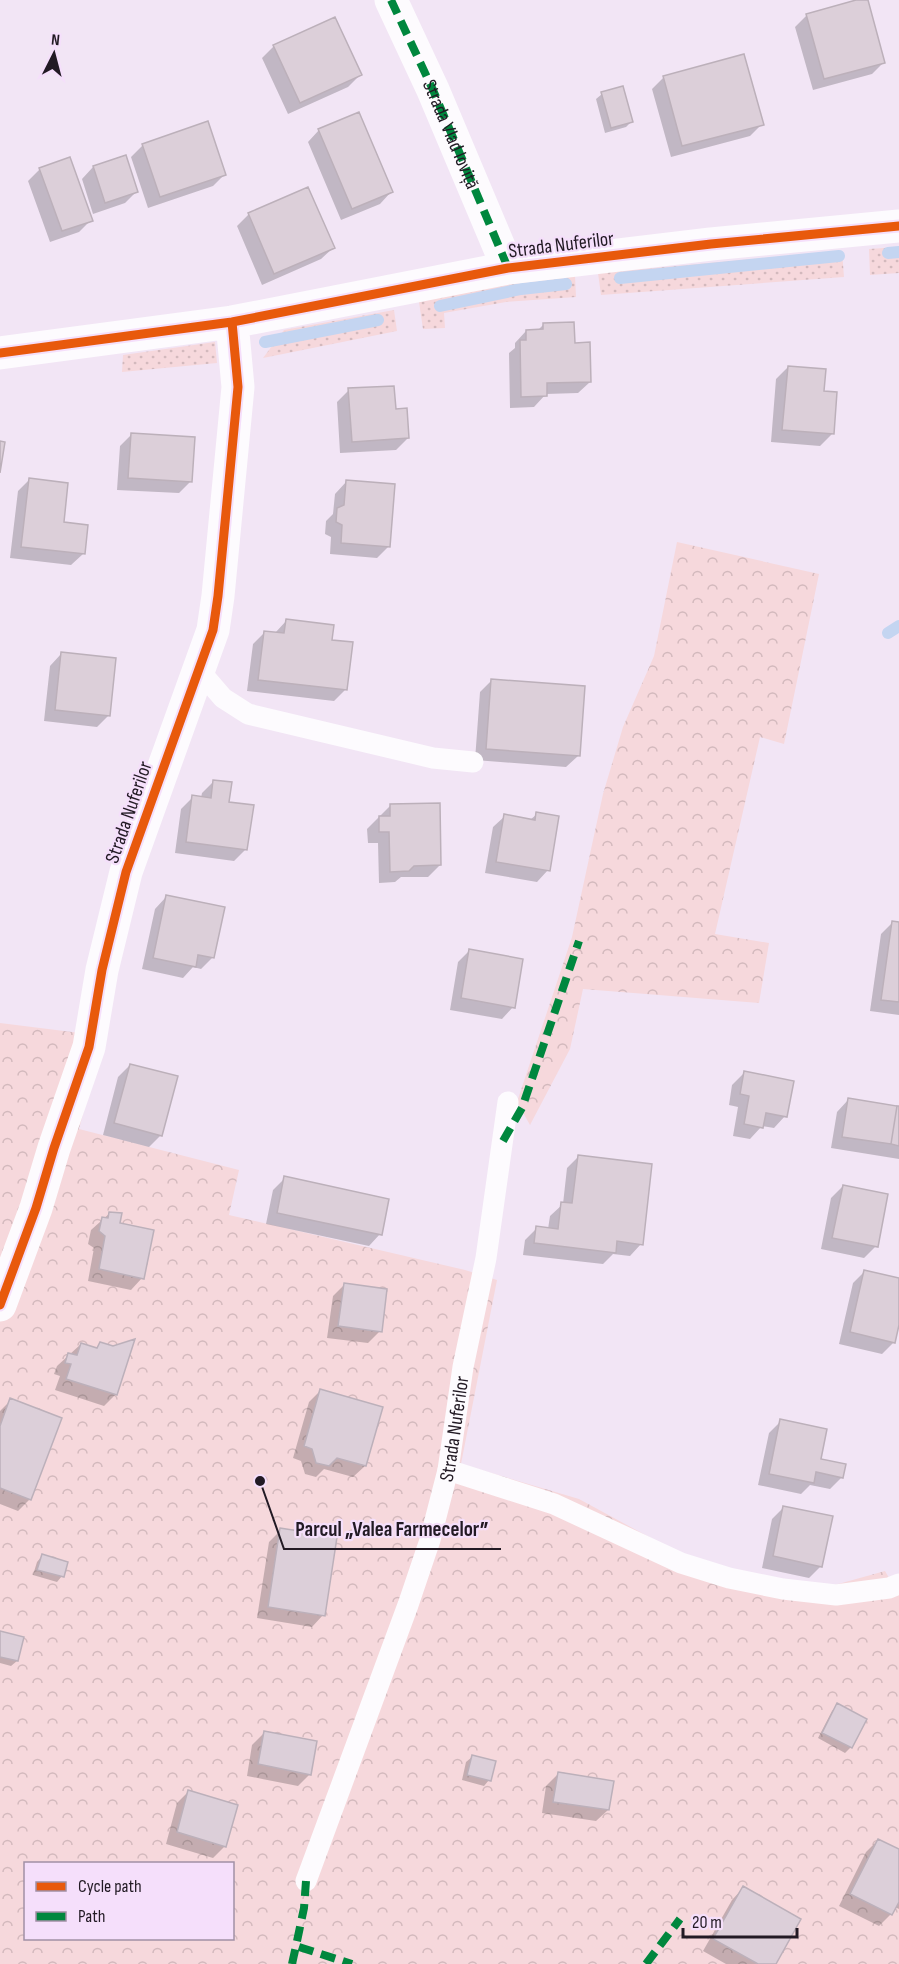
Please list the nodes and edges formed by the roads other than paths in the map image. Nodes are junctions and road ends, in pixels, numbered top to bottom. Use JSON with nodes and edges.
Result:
{"nodes":[{"id":1,"x":391,"y":0,"type":"edge"},
{"id":2,"x":899,"y":226,"type":"edge"},
{"id":3,"x":508,"y":268,"type":"junction"},
{"id":4,"x":232,"y":322,"type":"junction"},
{"id":5,"x":0,"y":354,"type":"edge"},
{"id":6,"x":198,"y":669,"type":"junction"},
{"id":7,"x":473,"y":762,"type":"dead end"},
{"id":8,"x":508,"y":1102,"type":"dead end"},
{"id":9,"x":0,"y":1305,"type":"edge"},
{"id":10,"x":448,"y":1470,"type":"junction"},
{"id":11,"x":899,"y":1584,"type":"edge"},
{"id":12,"x":306,"y":1881,"type":"dead end"}],
"edges":[{"from":1,"to":3,"type":"street","name":"Strada Vlad Ioviță"},
{"from":2,"to":3,"type":"street","name":"Strada Nuferilor"},
{"from":3,"to":4,"type":"street","name":"Strada Nuferilor"},
{"from":4,"to":5,"type":"street","name":"Strada Nuferilor"},
{"from":4,"to":6,"type":"street","name":"Strada Nuferilor"},
{"from":6,"to":7,"type":"lane"},
{"from":6,"to":9,"type":"street","name":"Strada Nuferilor"},
{"from":8,"to":10,"type":"lane","name":"Strada Nuferilor"},
{"from":10,"to":11,"type":"lane"},
{"from":10,"to":12,"type":"lane","name":"Strada Nuferilor"}]}
